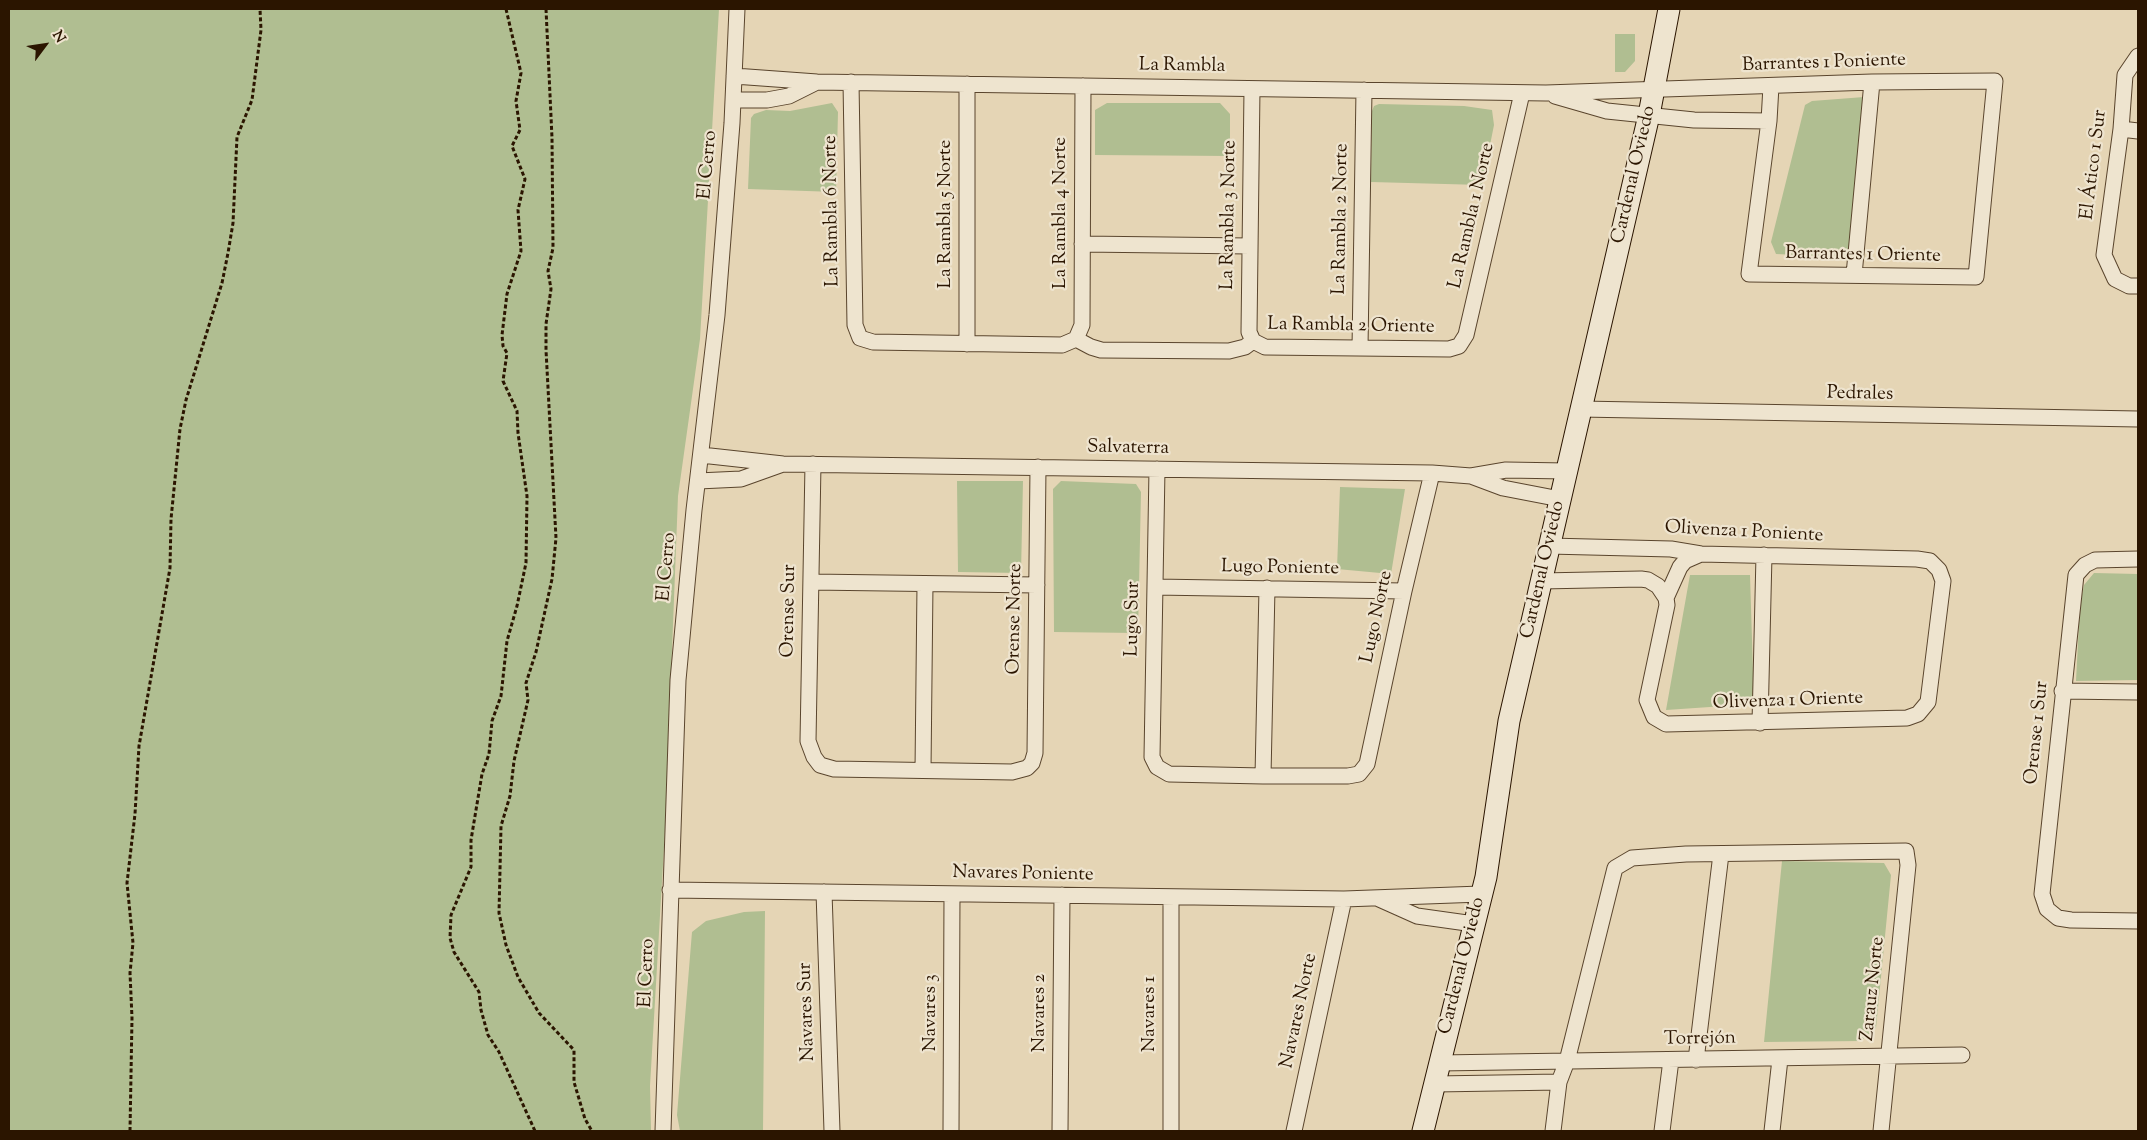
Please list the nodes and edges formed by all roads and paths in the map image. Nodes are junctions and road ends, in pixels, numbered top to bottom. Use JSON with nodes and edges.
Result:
{"nodes":[{"id":1,"x":260,"y":9,"type":"edge"},
{"id":2,"x":506,"y":9,"type":"edge"},
{"id":3,"x":546,"y":9,"type":"edge"},
{"id":4,"x":737,"y":9,"type":"edge"},
{"id":5,"x":1670,"y":9,"type":"edge"},
{"id":6,"x":2138,"y":57,"type":"edge"},
{"id":7,"x":734,"y":76,"type":"junction"},
{"id":8,"x":817,"y":82,"type":"junction"},
{"id":9,"x":851,"y":82,"type":"junction"},
{"id":10,"x":1872,"y":82,"type":"junction"},
{"id":11,"x":968,"y":84,"type":"junction"},
{"id":12,"x":1083,"y":86,"type":"junction"},
{"id":13,"x":1770,"y":86,"type":"junction"},
{"id":14,"x":1252,"y":88,"type":"junction"},
{"id":15,"x":1654,"y":89,"type":"junction"},
{"id":16,"x":1364,"y":90,"type":"junction"},
{"id":17,"x":1522,"y":92,"type":"junction"},
{"id":18,"x":1546,"y":93,"type":"junction"},
{"id":19,"x":733,"y":100,"type":"junction"},
{"id":20,"x":1649,"y":115,"type":"junction"},
{"id":21,"x":1769,"y":121,"type":"junction"},
{"id":22,"x":2122,"y":129,"type":"junction"},
{"id":23,"x":2138,"y":131,"type":"edge"},
{"id":24,"x":1082,"y":244,"type":"junction"},
{"id":25,"x":1250,"y":246,"type":"junction"},
{"id":26,"x":1854,"y":275,"type":"junction"},
{"id":27,"x":1976,"y":277,"type":"joint"},
{"id":28,"x":2138,"y":286,"type":"edge"},
{"id":29,"x":1076,"y":339,"type":"junction"},
{"id":30,"x":1253,"y":341,"type":"junction"},
{"id":31,"x":967,"y":344,"type":"junction"},
{"id":32,"x":1459,"y":346,"type":"joint"},
{"id":33,"x":1360,"y":348,"type":"junction"},
{"id":34,"x":1580,"y":409,"type":"junction"},
{"id":35,"x":2138,"y":419,"type":"edge"},
{"id":36,"x":700,"y":455,"type":"junction"},
{"id":37,"x":783,"y":464,"type":"junction"},
{"id":38,"x":813,"y":464,"type":"junction"},
{"id":39,"x":1038,"y":467,"type":"junction"},
{"id":40,"x":1157,"y":469,"type":"junction"},
{"id":41,"x":1566,"y":472,"type":"junction"},
{"id":42,"x":1432,"y":473,"type":"junction"},
{"id":43,"x":1471,"y":476,"type":"junction"},
{"id":44,"x":698,"y":481,"type":"junction"},
{"id":45,"x":1560,"y":499,"type":"junction"},
{"id":46,"x":1549,"y":546,"type":"junction"},
{"id":47,"x":1701,"y":554,"type":"junction"},
{"id":48,"x":1764,"y":555,"type":"junction"},
{"id":49,"x":2138,"y":559,"type":"edge"},
{"id":50,"x":1541,"y":581,"type":"junction"},
{"id":51,"x":811,"y":582,"type":"junction"},
{"id":52,"x":926,"y":584,"type":"junction"},
{"id":53,"x":1037,"y":585,"type":"junction"},
{"id":54,"x":1155,"y":587,"type":"junction"},
{"id":55,"x":1267,"y":588,"type":"junction"},
{"id":56,"x":1404,"y":591,"type":"junction"},
{"id":57,"x":1666,"y":598,"type":"junction"},
{"id":58,"x":2062,"y":692,"type":"junction"},
{"id":59,"x":2138,"y":692,"type":"edge"},
{"id":60,"x":1923,"y":709,"type":"joint"},
{"id":61,"x":1760,"y":723,"type":"junction"},
{"id":62,"x":922,"y":770,"type":"junction"},
{"id":63,"x":1263,"y":776,"type":"junction"},
{"id":64,"x":1721,"y":854,"type":"junction"},
{"id":65,"x":670,"y":890,"type":"junction"},
{"id":66,"x":824,"y":892,"type":"junction"},
{"id":67,"x":952,"y":894,"type":"junction"},
{"id":68,"x":1481,"y":894,"type":"junction"},
{"id":69,"x":1062,"y":896,"type":"junction"},
{"id":70,"x":1171,"y":897,"type":"junction"},
{"id":71,"x":1376,"y":897,"type":"junction"},
{"id":72,"x":1344,"y":900,"type":"junction"},
{"id":73,"x":2138,"y":921,"type":"edge"},
{"id":74,"x":1474,"y":924,"type":"junction"},
{"id":75,"x":1962,"y":1055,"type":"dead end"},
{"id":76,"x":1887,"y":1057,"type":"junction"},
{"id":77,"x":1780,"y":1058,"type":"junction"},
{"id":78,"x":1672,"y":1060,"type":"junction"},
{"id":79,"x":1696,"y":1060,"type":"junction"},
{"id":80,"x":1566,"y":1061,"type":"junction"},
{"id":81,"x":1439,"y":1063,"type":"junction"},
{"id":82,"x":1559,"y":1082,"type":"junction"},
{"id":83,"x":1435,"y":1084,"type":"junction"},
{"id":84,"x":130,"y":1131,"type":"edge"},
{"id":85,"x":535,"y":1131,"type":"edge"},
{"id":86,"x":592,"y":1131,"type":"edge"},
{"id":87,"x":663,"y":1131,"type":"edge"},
{"id":88,"x":832,"y":1131,"type":"edge"},
{"id":89,"x":952,"y":1131,"type":"edge"},
{"id":90,"x":1060,"y":1131,"type":"edge"},
{"id":91,"x":1171,"y":1131,"type":"edge"},
{"id":92,"x":1294,"y":1131,"type":"edge"},
{"id":93,"x":1423,"y":1131,"type":"edge"},
{"id":94,"x":1553,"y":1131,"type":"edge"},
{"id":95,"x":1662,"y":1131,"type":"edge"},
{"id":96,"x":1772,"y":1131,"type":"edge"},
{"id":97,"x":1881,"y":1131,"type":"edge"}],
"edges":[{"from":1,"to":84,"type":"path"},
{"from":2,"to":85,"type":"path"},
{"from":3,"to":86,"type":"path"},
{"from":4,"to":7,"type":"street","name":"El Cerro"},
{"from":5,"to":15,"type":"street","name":"Cardenal Oviedo"},
{"from":6,"to":22,"type":"street","name":"El Ático 1 Sur"},
{"from":7,"to":8,"type":"street","name":"La Rambla"},
{"from":7,"to":19,"type":"street","name":"El Cerro"},
{"from":8,"to":9,"type":"street","name":"La Rambla"},
{"from":8,"to":19,"type":"street","name":"La Rambla"},
{"from":9,"to":11,"type":"street","name":"La Rambla"},
{"from":9,"to":31,"type":"street","name":"La Rambla 6 Norte"},
{"from":10,"to":13,"type":"street","name":"Barrantes 1 Poniente"},
{"from":10,"to":26,"type":"street"},
{"from":10,"to":27,"type":"street","name":"Barrantes 1 Poniente"},
{"from":11,"to":12,"type":"street","name":"La Rambla"},
{"from":11,"to":31,"type":"street","name":"La Rambla 5 Norte"},
{"from":12,"to":14,"type":"street","name":"La Rambla"},
{"from":12,"to":24,"type":"street","name":"La Rambla 4 Norte"},
{"from":13,"to":15,"type":"street","name":"Barrantes 1 Poniente"},
{"from":13,"to":21,"type":"street"},
{"from":14,"to":16,"type":"street","name":"La Rambla"},
{"from":14,"to":25,"type":"street","name":"La Rambla 3 Norte"},
{"from":15,"to":18,"type":"street","name":"La Rambla"},
{"from":15,"to":20,"type":"street","name":"Cardenal Oviedo"},
{"from":16,"to":17,"type":"street","name":"La Rambla"},
{"from":16,"to":33,"type":"street","name":"La Rambla 2 Norte"},
{"from":17,"to":18,"type":"street","name":"La Rambla"},
{"from":17,"to":32,"type":"street","name":"La Rambla 1 Norte"},
{"from":18,"to":20,"type":"street","name":"La Rambla"},
{"from":19,"to":36,"type":"street","name":"El Cerro"},
{"from":20,"to":21,"type":"street"},
{"from":20,"to":34,"type":"street","name":"Cardenal Oviedo"},
{"from":21,"to":26,"type":"street","name":"Barrantes 1 Oriente"},
{"from":22,"to":23,"type":"street"},
{"from":22,"to":28,"type":"street","name":"El Ático 1 Sur"},
{"from":24,"to":25,"type":"street"},
{"from":24,"to":29,"type":"street","name":"La Rambla 4 Norte"},
{"from":25,"to":30,"type":"street","name":"La Rambla 3 Norte"},
{"from":26,"to":27,"type":"street","name":"Barrantes 1 Oriente"},
{"from":29,"to":30,"type":"street","name":"La Rambla 2 Oriente"},
{"from":29,"to":31,"type":"street"},
{"from":30,"to":33,"type":"street","name":"La Rambla 2 Oriente"},
{"from":32,"to":33,"type":"street","name":"La Rambla 2 Oriente"},
{"from":34,"to":35,"type":"street","name":"Pedrales"},
{"from":34,"to":41,"type":"street","name":"Cardenal Oviedo"},
{"from":36,"to":37,"type":"street","name":"Salvaterra"},
{"from":36,"to":44,"type":"street","name":"El Cerro"},
{"from":37,"to":38,"type":"street","name":"Salvaterra"},
{"from":37,"to":44,"type":"street","name":"Salvaterra"},
{"from":38,"to":39,"type":"street","name":"Salvaterra"},
{"from":38,"to":51,"type":"street","name":"Orense Sur"},
{"from":39,"to":40,"type":"street","name":"Salvaterra"},
{"from":39,"to":53,"type":"street","name":"Orense Norte"},
{"from":40,"to":42,"type":"street","name":"Salvaterra"},
{"from":40,"to":54,"type":"street","name":"Lugo Sur"},
{"from":41,"to":43,"type":"street","name":"Salvaterra"},
{"from":41,"to":45,"type":"street","name":"Cardenal Oviedo"},
{"from":42,"to":43,"type":"street","name":"Salvaterra"},
{"from":42,"to":56,"type":"street","name":"Lugo Norte"},
{"from":43,"to":45,"type":"street","name":"Salvaterra"},
{"from":44,"to":65,"type":"street","name":"El Cerro"},
{"from":45,"to":46,"type":"street","name":"Cardenal Oviedo"},
{"from":46,"to":47,"type":"street","name":"Olivenza 1 Poniente"},
{"from":46,"to":50,"type":"street","name":"Cardenal Oviedo"},
{"from":47,"to":48,"type":"street","name":"Olivenza 1 Poniente"},
{"from":47,"to":57,"type":"street"},
{"from":48,"to":60,"type":"street","name":"Olivenza 1 Poniente"},
{"from":48,"to":61,"type":"street"},
{"from":49,"to":58,"type":"street","name":"Orense 1 Sur"},
{"from":50,"to":57,"type":"street"},
{"from":50,"to":68,"type":"street","name":"Cardenal Oviedo"},
{"from":51,"to":52,"type":"street"},
{"from":51,"to":62,"type":"street","name":"Orense Sur"},
{"from":52,"to":53,"type":"street"},
{"from":52,"to":62,"type":"street"},
{"from":53,"to":62,"type":"street","name":"Orense Norte"},
{"from":54,"to":55,"type":"street","name":"Lugo Poniente"},
{"from":54,"to":63,"type":"street","name":"Lugo Sur"},
{"from":55,"to":56,"type":"street","name":"Lugo Poniente"},
{"from":55,"to":63,"type":"street"},
{"from":56,"to":63,"type":"street","name":"Lugo Norte"},
{"from":57,"to":61,"type":"street","name":"Olivenza 1 Oriente"},
{"from":58,"to":59,"type":"street"},
{"from":58,"to":73,"type":"street","name":"Orense 1 Sur"},
{"from":60,"to":61,"type":"street","name":"Olivenza 1 Oriente"},
{"from":64,"to":76,"type":"street","name":"Zarauz Norte"},
{"from":64,"to":79,"type":"street"},
{"from":64,"to":80,"type":"street"},
{"from":65,"to":66,"type":"street","name":"Navares Poniente"},
{"from":65,"to":87,"type":"street","name":"El Cerro"},
{"from":66,"to":67,"type":"street","name":"Navares Poniente"},
{"from":66,"to":88,"type":"street","name":"Navares Sur"},
{"from":67,"to":69,"type":"street","name":"Navares Poniente"},
{"from":67,"to":89,"type":"street","name":"Navares 3"},
{"from":68,"to":71,"type":"street","name":"Navares Poniente"},
{"from":68,"to":74,"type":"street","name":"Cardenal Oviedo"},
{"from":69,"to":70,"type":"street","name":"Navares Poniente"},
{"from":69,"to":90,"type":"street","name":"Navares 2"},
{"from":70,"to":72,"type":"street","name":"Navares Poniente"},
{"from":70,"to":91,"type":"street","name":"Navares 1"},
{"from":71,"to":72,"type":"street","name":"Navares Poniente"},
{"from":71,"to":74,"type":"street"},
{"from":72,"to":92,"type":"street","name":"Navares Norte"},
{"from":74,"to":81,"type":"street","name":"Cardenal Oviedo"},
{"from":75,"to":76,"type":"street","name":"Torrejón"},
{"from":76,"to":77,"type":"street","name":"Torrejón"},
{"from":76,"to":97,"type":"street","name":"Zarauz Norte"},
{"from":77,"to":79,"type":"street","name":"Torrejón"},
{"from":77,"to":96,"type":"street"},
{"from":78,"to":79,"type":"street","name":"Torrejón"},
{"from":78,"to":80,"type":"street","name":"Torrejón"},
{"from":78,"to":95,"type":"street"},
{"from":80,"to":81,"type":"street","name":"Torrejón"},
{"from":80,"to":82,"type":"street"},
{"from":81,"to":83,"type":"street","name":"Cardenal Oviedo"},
{"from":82,"to":83,"type":"street"},
{"from":82,"to":94,"type":"street"},
{"from":83,"to":93,"type":"street","name":"Cardenal Oviedo"}]}
